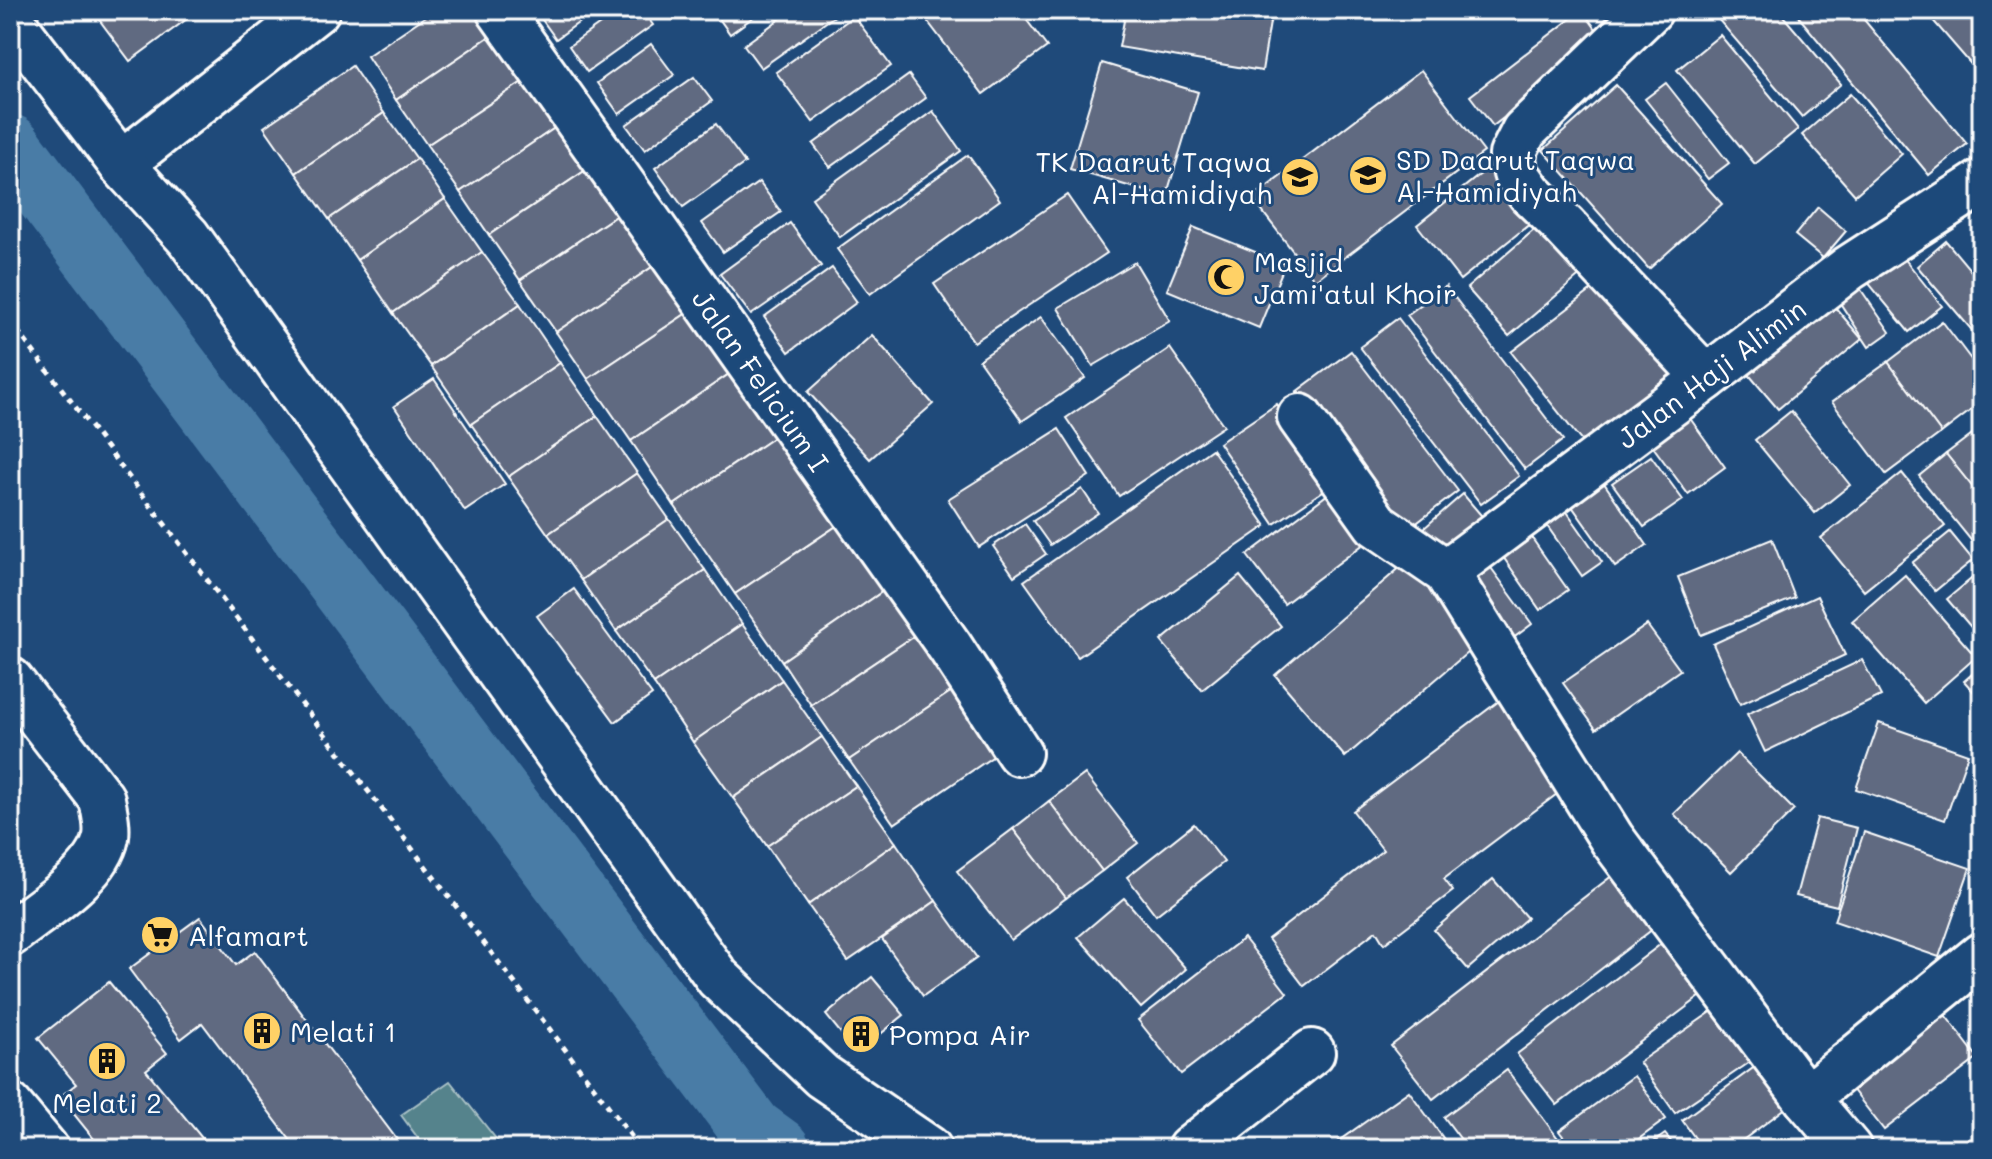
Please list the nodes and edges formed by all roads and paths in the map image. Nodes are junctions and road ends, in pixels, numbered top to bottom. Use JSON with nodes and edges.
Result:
{"nodes":[{"id":1,"x":317,"y":10,"type":"edge"},
{"id":2,"x":499,"y":10,"type":"edge"},
{"id":3,"x":1650,"y":10,"type":"edge"},
{"id":4,"x":10,"y":19,"type":"edge"},
{"id":5,"x":121,"y":164,"type":"junction"},
{"id":6,"x":1982,"y":182,"type":"edge"},
{"id":7,"x":10,"y":321,"type":"edge"},
{"id":8,"x":1706,"y":378,"type":"junction"},
{"id":9,"x":1300,"y":417,"type":"dead end"},
{"id":10,"x":1446,"y":572,"type":"junction"},
{"id":11,"x":10,"y":680,"type":"edge"},
{"id":12,"x":1019,"y":753,"type":"dead end"},
{"id":13,"x":10,"y":934,"type":"edge"},
{"id":14,"x":1982,"y":955,"type":"edge"},
{"id":15,"x":1312,"y":1052,"type":"dead end"},
{"id":16,"x":1806,"y":1098,"type":"junction"},
{"id":17,"x":10,"y":1106,"type":"edge"},
{"id":18,"x":46,"y":1149,"type":"edge"},
{"id":19,"x":641,"y":1149,"type":"edge"},
{"id":20,"x":929,"y":1149,"type":"edge"},
{"id":21,"x":1190,"y":1149,"type":"edge"},
{"id":22,"x":1849,"y":1149,"type":"edge"}],
"edges":[{"from":1,"to":5,"type":"street"},
{"from":2,"to":12,"type":"street","name":"Jalan Felicium I"},
{"from":3,"to":8,"type":"street"},
{"from":4,"to":5,"type":"street"},
{"from":5,"to":20,"type":"street"},
{"from":6,"to":8,"type":"street","name":"Jalan Haji Alimin"},
{"from":7,"to":19,"type":"path"},
{"from":8,"to":10,"type":"street","name":"Jalan Haji Alimin"},
{"from":9,"to":10,"type":"street"},
{"from":10,"to":16,"type":"street"},
{"from":11,"to":13,"type":"street"},
{"from":14,"to":16,"type":"street"},
{"from":15,"to":21,"type":"street"},
{"from":16,"to":22,"type":"street"},
{"from":17,"to":18,"type":"street"}]}
